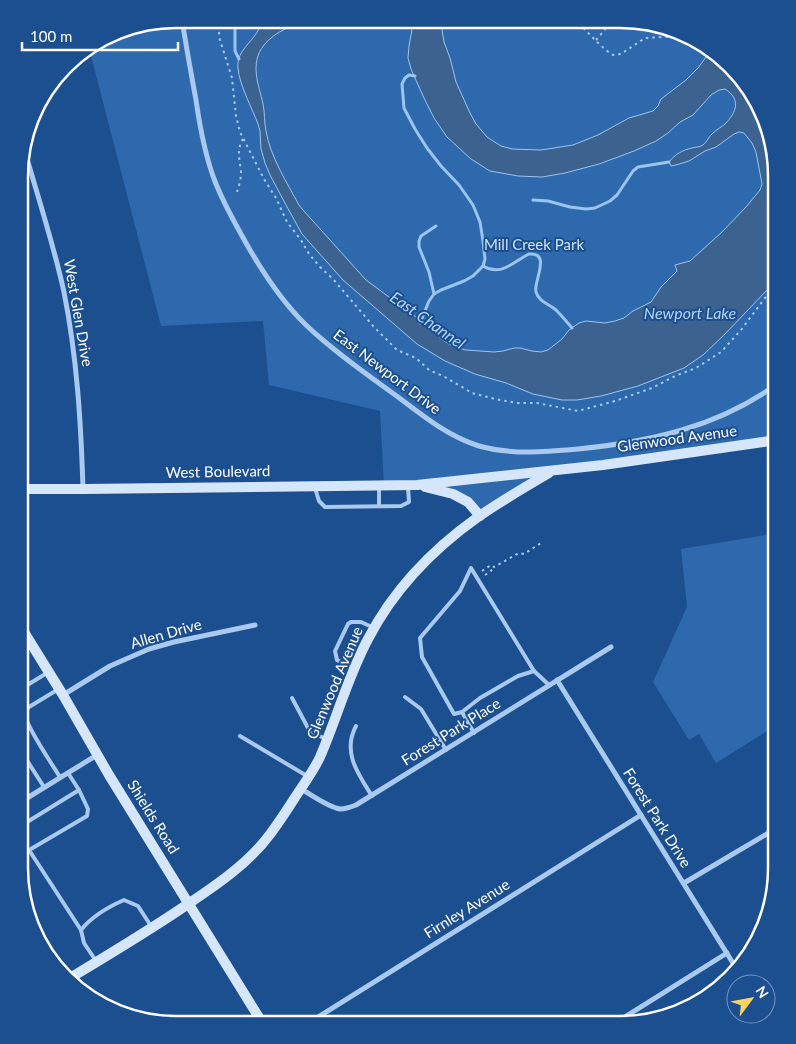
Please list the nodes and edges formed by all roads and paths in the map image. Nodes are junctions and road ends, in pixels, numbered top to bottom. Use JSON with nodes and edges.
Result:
{"nodes":[{"id":1,"x":184,"y":28,"type":"edge"},
{"id":2,"x":218,"y":28,"type":"edge"},
{"id":3,"x":585,"y":28,"type":"edge"},
{"id":4,"x":606,"y":28,"type":"edge"},
{"id":5,"x":670,"y":37,"type":"edge"},
{"id":6,"x":596,"y":40,"type":"junction"},
{"id":7,"x":242,"y":139,"type":"junction"},
{"id":8,"x":28,"y":163,"type":"edge"},
{"id":9,"x":237,"y":192,"type":"dead end"},
{"id":10,"x":768,"y":294,"type":"edge"},
{"id":11,"x":768,"y":391,"type":"edge"},
{"id":12,"x":768,"y":441,"type":"edge"},
{"id":13,"x":552,"y":471,"type":"junction"},
{"id":14,"x":412,"y":485,"type":"junction"},
{"id":15,"x":315,"y":486,"type":"junction"},
{"id":16,"x":379,"y":486,"type":"junction"},
{"id":17,"x":27,"y":489,"type":"edge"},
{"id":18,"x":83,"y":489,"type":"junction"},
{"id":19,"x":379,"y":505,"type":"junction"},
{"id":20,"x":480,"y":516,"type":"junction"},
{"id":21,"x":541,"y":543,"type":"dead end"},
{"id":22,"x":494,"y":567,"type":"junction"},
{"id":23,"x":482,"y":571,"type":"dead end"},
{"id":24,"x":485,"y":575,"type":"dead end"},
{"id":25,"x":255,"y":625,"type":"dead end"},
{"id":26,"x":374,"y":628,"type":"junction"},
{"id":27,"x":27,"y":637,"type":"edge"},
{"id":28,"x":611,"y":647,"type":"dead end"},
{"id":29,"x":354,"y":669,"type":"junction"},
{"id":30,"x":534,"y":671,"type":"junction"},
{"id":31,"x":49,"y":672,"type":"junction"},
{"id":32,"x":557,"y":680,"type":"junction"},
{"id":33,"x":27,"y":685,"type":"edge"},
{"id":34,"x":549,"y":686,"type":"junction"},
{"id":35,"x":61,"y":692,"type":"junction"},
{"id":36,"x":405,"y":697,"type":"dead end"},
{"id":37,"x":292,"y":698,"type":"dead end"},
{"id":38,"x":27,"y":709,"type":"edge"},
{"id":39,"x":462,"y":712,"type":"junction"},
{"id":40,"x":27,"y":722,"type":"edge"},
{"id":41,"x":356,"y":726,"type":"dead end"},
{"id":42,"x":474,"y":733,"type":"junction"},
{"id":43,"x":240,"y":736,"type":"dead end"},
{"id":44,"x":327,"y":739,"type":"junction"},
{"id":45,"x":446,"y":750,"type":"junction"},
{"id":46,"x":97,"y":755,"type":"junction"},
{"id":47,"x":27,"y":761,"type":"edge"},
{"id":48,"x":68,"y":772,"type":"junction"},
{"id":49,"x":60,"y":777,"type":"junction"},
{"id":50,"x":309,"y":777,"type":"junction"},
{"id":51,"x":44,"y":788,"type":"junction"},
{"id":52,"x":301,"y":789,"type":"junction"},
{"id":53,"x":79,"y":790,"type":"junction"},
{"id":54,"x":372,"y":796,"type":"junction"},
{"id":55,"x":27,"y":798,"type":"edge"},
{"id":56,"x":641,"y":815,"type":"junction"},
{"id":57,"x":27,"y":822,"type":"edge"},
{"id":58,"x":768,"y":833,"type":"edge"},
{"id":59,"x":29,"y":850,"type":"joint"},
{"id":60,"x":684,"y":883,"type":"junction"},
{"id":61,"x":188,"y":904,"type":"junction"},
{"id":62,"x":152,"y":928,"type":"junction"},
{"id":63,"x":80,"y":930,"type":"junction"},
{"id":64,"x":727,"y":953,"type":"junction"},
{"id":65,"x":97,"y":962,"type":"junction"},
{"id":66,"x":734,"y":964,"type":"edge"},
{"id":67,"x":74,"y":976,"type":"edge"},
{"id":68,"x":257,"y":1016,"type":"edge"},
{"id":69,"x":320,"y":1016,"type":"edge"},
{"id":70,"x":627,"y":1016,"type":"edge"}],
"edges":[{"from":1,"to":11,"type":"street","name":"East Newport Drive"},
{"from":2,"to":7,"type":"path"},
{"from":3,"to":6,"type":"path"},
{"from":4,"to":6,"type":"path"},
{"from":5,"to":6,"type":"path"},
{"from":7,"to":9,"type":"path"},
{"from":7,"to":10,"type":"path"},
{"from":8,"to":18,"type":"street","name":"West Glen Drive"},
{"from":12,"to":13,"type":"street","name":"Glenwood Avenue"},
{"from":13,"to":14,"type":"street","name":"West Boulevard"},
{"from":13,"to":20,"type":"street","name":"Glenwood Avenue"},
{"from":14,"to":16,"type":"street","name":"West Boulevard"},
{"from":14,"to":19,"type":"lane"},
{"from":14,"to":20,"type":"street","name":"West Boulevard"},
{"from":15,"to":16,"type":"street","name":"West Boulevard"},
{"from":15,"to":18,"type":"street","name":"West Boulevard"},
{"from":15,"to":19,"type":"lane"},
{"from":16,"to":19,"type":"lane"},
{"from":17,"to":18,"type":"street","name":"West Boulevard"},
{"from":20,"to":26,"type":"street","name":"Glenwood Avenue"},
{"from":21,"to":22,"type":"path"},
{"from":22,"to":23,"type":"path"},
{"from":22,"to":24,"type":"path"},
{"from":25,"to":35,"type":"street","name":"Allen Drive"},
{"from":26,"to":29,"type":"street","name":"Glenwood Avenue"},
{"from":26,"to":29,"type":"lane"},
{"from":27,"to":31,"type":"street","name":"Shields Road"},
{"from":28,"to":32,"type":"street","name":"Forest Park Place"},
{"from":29,"to":44,"type":"street","name":"Glenwood Avenue"},
{"from":30,"to":34,"type":"lane"},
{"from":30,"to":39,"type":"lane"},
{"from":30,"to":39,"type":"lane"},
{"from":31,"to":33,"type":"lane"},
{"from":31,"to":35,"type":"street","name":"Shields Road"},
{"from":32,"to":34,"type":"street","name":"Forest Park Place"},
{"from":32,"to":56,"type":"street","name":"Forest Park Drive"},
{"from":34,"to":42,"type":"street","name":"Forest Park Place"},
{"from":35,"to":38,"type":"lane"},
{"from":35,"to":46,"type":"street","name":"Shields Road"},
{"from":36,"to":45,"type":"lane"},
{"from":37,"to":44,"type":"lane"},
{"from":39,"to":42,"type":"lane"},
{"from":40,"to":49,"type":"lane"},
{"from":41,"to":54,"type":"lane"},
{"from":42,"to":45,"type":"street","name":"Forest Park Place"},
{"from":43,"to":50,"type":"lane"},
{"from":44,"to":50,"type":"street","name":"Glenwood Avenue"},
{"from":45,"to":54,"type":"street","name":"Forest Park Place"},
{"from":46,"to":48,"type":"street"},
{"from":46,"to":61,"type":"street","name":"Shields Road"},
{"from":47,"to":51,"type":"lane"},
{"from":48,"to":49,"type":"street"},
{"from":48,"to":53,"type":"lane"},
{"from":49,"to":51,"type":"street"},
{"from":50,"to":52,"type":"street","name":"Glenwood Avenue"},
{"from":51,"to":55,"type":"street"},
{"from":52,"to":54,"type":"street","name":"Forest Park Place"},
{"from":52,"to":61,"type":"street","name":"Glenwood Avenue"},
{"from":53,"to":57,"type":"lane"},
{"from":53,"to":59,"type":"lane"},
{"from":56,"to":60,"type":"street","name":"Forest Park Drive"},
{"from":56,"to":69,"type":"street","name":"Firnley Avenue"},
{"from":58,"to":60,"type":"street"},
{"from":59,"to":63,"type":"lane"},
{"from":60,"to":64,"type":"street","name":"Forest Park Drive"},
{"from":61,"to":62,"type":"street","name":"Glenwood Avenue"},
{"from":61,"to":68,"type":"street","name":"Shields Road"},
{"from":62,"to":63,"type":"lane"},
{"from":62,"to":65,"type":"street","name":"Glenwood Avenue"},
{"from":63,"to":65,"type":"lane"},
{"from":64,"to":66,"type":"street","name":"Forest Park Drive"},
{"from":64,"to":70,"type":"street"},
{"from":65,"to":67,"type":"street","name":"Glenwood Avenue"}]}
